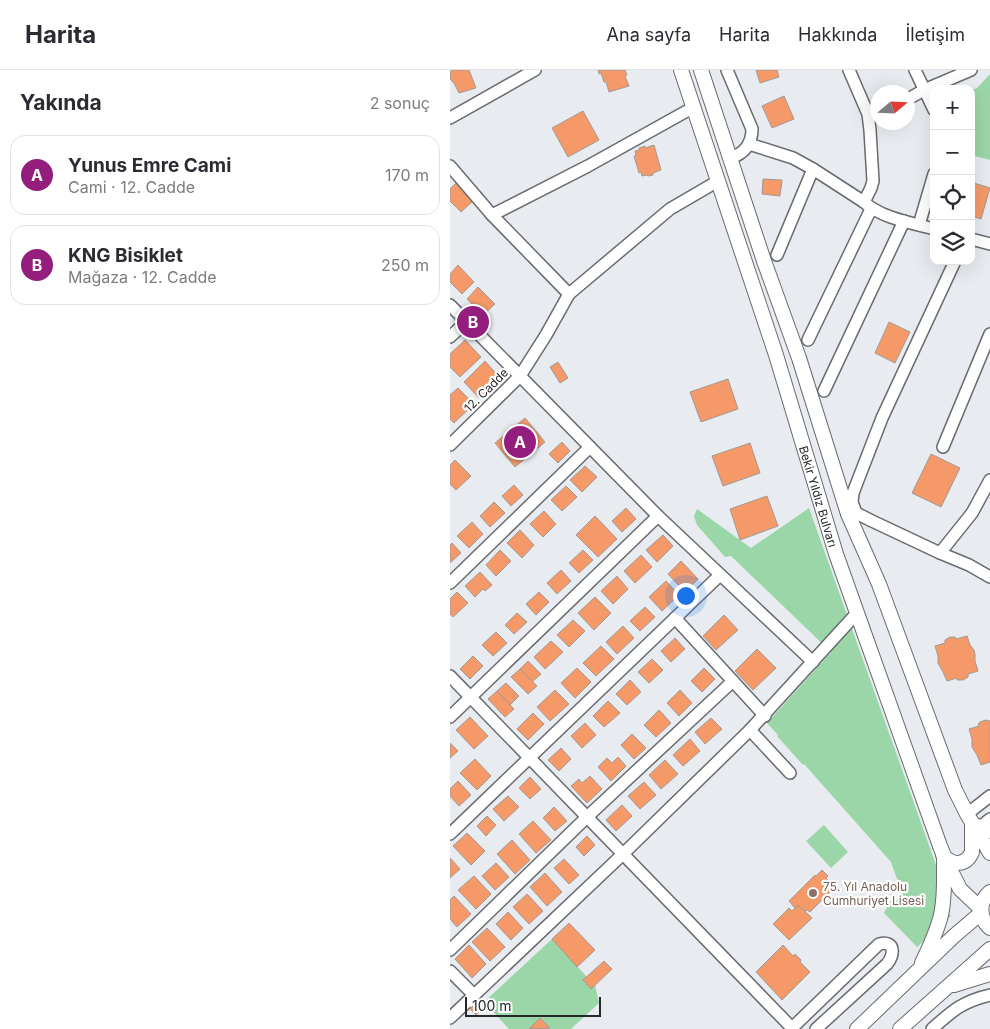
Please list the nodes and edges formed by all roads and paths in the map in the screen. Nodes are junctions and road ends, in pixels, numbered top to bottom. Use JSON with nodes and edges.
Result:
{"nodes":[{"id":1,"x":535,"y":70,"type":"edge"},
{"id":2,"x":681,"y":70,"type":"edge"},
{"id":3,"x":701,"y":70,"type":"edge"},
{"id":4,"x":727,"y":70,"type":"edge"},
{"id":5,"x":849,"y":70,"type":"edge"},
{"id":6,"x":915,"y":70,"type":"edge"},
{"id":7,"x":971,"y":70,"type":"edge"},
{"id":8,"x":924,"y":90,"type":"junction"},
{"id":9,"x":915,"y":95,"type":"edge"},
{"id":10,"x":930,"y":102,"type":"edge"},
{"id":11,"x":694,"y":106,"type":"junction"},
{"id":12,"x":870,"y":107,"type":"edge"},
{"id":13,"x":450,"y":118,"type":"edge"},
{"id":14,"x":870,"y":130,"type":"edge"},
{"id":15,"x":749,"y":144,"type":"junction"},
{"id":16,"x":730,"y":158,"type":"junction"},
{"id":17,"x":450,"y":166,"type":"edge"},
{"id":18,"x":813,"y":169,"type":"junction"},
{"id":19,"x":934,"y":175,"type":"edge"},
{"id":20,"x":718,"y":180,"type":"junction"},
{"id":21,"x":867,"y":206,"type":"junction"},
{"id":22,"x":492,"y":215,"type":"junction"},
{"id":23,"x":904,"y":221,"type":"junction"},
{"id":24,"x":919,"y":225,"type":"junction"},
{"id":25,"x":930,"y":228,"type":"edge"},
{"id":26,"x":975,"y":240,"type":"edge"},
{"id":27,"x":990,"y":244,"type":"edge"},
{"id":28,"x":777,"y":255,"type":"dead end"},
{"id":29,"x":953,"y":265,"type":"edge"},
{"id":30,"x":569,"y":294,"type":"junction"},
{"id":31,"x":450,"y":305,"type":"edge"},
{"id":32,"x":466,"y":322,"type":"junction"},
{"id":33,"x":990,"y":334,"type":"edge"},
{"id":34,"x":450,"y":337,"type":"edge"},
{"id":35,"x":808,"y":340,"type":"dead end"},
{"id":36,"x":520,"y":376,"type":"junction"},
{"id":37,"x":824,"y":391,"type":"dead end"},
{"id":38,"x":451,"y":441,"type":"edge"},
{"id":39,"x":590,"y":447,"type":"junction"},
{"id":40,"x":944,"y":447,"type":"dead end"},
{"id":41,"x":990,"y":480,"type":"edge"},
{"id":42,"x":852,"y":513,"type":"junction"},
{"id":43,"x":658,"y":516,"type":"junction"},
{"id":44,"x":940,"y":554,"type":"junction"},
{"id":45,"x":720,"y":575,"type":"junction"},
{"id":46,"x":990,"y":577,"type":"edge"},
{"id":47,"x":450,"y":583,"type":"edge"},
{"id":48,"x":857,"y":613,"type":"junction"},
{"id":49,"x":675,"y":618,"type":"junction"},
{"id":50,"x":813,"y":662,"type":"junction"},
{"id":51,"x":450,"y":676,"type":"edge"},
{"id":52,"x":733,"y":681,"type":"junction"},
{"id":53,"x":470,"y":698,"type":"junction"},
{"id":54,"x":764,"y":716,"type":"junction"},
{"id":55,"x":450,"y":717,"type":"edge"},
{"id":56,"x":750,"y":730,"type":"junction"},
{"id":57,"x":529,"y":758,"type":"junction"},
{"id":58,"x":790,"y":773,"type":"dead end"},
{"id":59,"x":990,"y":796,"type":"edge"},
{"id":60,"x":587,"y":817,"type":"junction"},
{"id":61,"x":980,"y":823,"type":"edge"},
{"id":62,"x":450,"y":834,"type":"edge"},
{"id":63,"x":990,"y":853,"type":"edge"},
{"id":64,"x":622,"y":854,"type":"junction"},
{"id":65,"x":944,"y":855,"type":"junction"},
{"id":66,"x":990,"y":892,"type":"edge"},
{"id":67,"x":981,"y":911,"type":"junction"},
{"id":68,"x":990,"y":928,"type":"edge"},
{"id":69,"x":990,"y":949,"type":"edge"},
{"id":70,"x":450,"y":950,"type":"edge"},
{"id":71,"x":450,"y":971,"type":"edge"},
{"id":72,"x":918,"y":971,"type":"junction"},
{"id":73,"x":990,"y":974,"type":"edge"},
{"id":74,"x":948,"y":986,"type":"junction"},
{"id":75,"x":474,"y":995,"type":"junction"},
{"id":76,"x":990,"y":995,"type":"edge"},
{"id":77,"x":450,"y":1018,"type":"edge"},
{"id":78,"x":793,"y":1029,"type":"edge"},
{"id":79,"x":816,"y":1029,"type":"edge"},
{"id":80,"x":857,"y":1029,"type":"edge"},
{"id":81,"x":900,"y":1029,"type":"edge"},
{"id":82,"x":932,"y":1029,"type":"edge"}],
"edges":[{"from":1,"to":13,"type":"street"},
{"from":2,"to":11,"type":"main road","name":"Bekir Yıldız Bulvarı"},
{"from":3,"to":16,"type":"main road","name":"Bekir Yıldız Bulvarı"},
{"from":4,"to":15,"type":"street"},
{"from":5,"to":12,"type":"street"},
{"from":6,"to":8,"type":"street"},
{"from":7,"to":8,"type":"street"},
{"from":8,"to":9,"type":"street"},
{"from":8,"to":10,"type":"street"},
{"from":11,"to":20,"type":"main road","name":"Bekir Yıldız Bulvarı"},
{"from":11,"to":22,"type":"street"},
{"from":14,"to":21,"type":"street"},
{"from":15,"to":16,"type":"street"},
{"from":15,"to":18,"type":"street"},
{"from":16,"to":42,"type":"main road","name":"Bekir Yıldız Bulvarı"},
{"from":17,"to":22,"type":"street"},
{"from":18,"to":21,"type":"street"},
{"from":18,"to":28,"type":"street"},
{"from":19,"to":24,"type":"street"},
{"from":20,"to":30,"type":"street","name":"12. Cadde"},
{"from":20,"to":48,"type":"main road","name":"Bekir Yıldız Bulvarı"},
{"from":21,"to":23,"type":"street"},
{"from":21,"to":35,"type":"street"},
{"from":22,"to":30,"type":"street"},
{"from":23,"to":24,"type":"street"},
{"from":23,"to":37,"type":"street"},
{"from":24,"to":25,"type":"street"},
{"from":26,"to":27,"type":"street"},
{"from":29,"to":42,"type":"street"},
{"from":30,"to":36,"type":"street","name":"12. Cadde"},
{"from":31,"to":32,"type":"street"},
{"from":32,"to":34,"type":"street"},
{"from":32,"to":36,"type":"street"},
{"from":33,"to":40,"type":"street"},
{"from":36,"to":38,"type":"street","name":"12. Cadde"},
{"from":36,"to":39,"type":"street"},
{"from":39,"to":43,"type":"street"},
{"from":39,"to":47,"type":"street"},
{"from":41,"to":44,"type":"street"},
{"from":42,"to":44,"type":"street"},
{"from":42,"to":61,"type":"main road","name":"Bekir Yıldız Bulvarı"},
{"from":43,"to":45,"type":"street"},
{"from":43,"to":53,"type":"street"},
{"from":44,"to":46,"type":"street"},
{"from":45,"to":49,"type":"street"},
{"from":45,"to":50,"type":"street"},
{"from":48,"to":50,"type":"street"},
{"from":48,"to":65,"type":"main road","name":"Bekir Yıldız Bulvarı"},
{"from":49,"to":52,"type":"street"},
{"from":49,"to":57,"type":"street"},
{"from":50,"to":54,"type":"street"},
{"from":51,"to":53,"type":"street"},
{"from":52,"to":54,"type":"street"},
{"from":52,"to":60,"type":"street"},
{"from":53,"to":55,"type":"street"},
{"from":53,"to":57,"type":"street"},
{"from":54,"to":56,"type":"street"},
{"from":56,"to":58,"type":"street"},
{"from":56,"to":64,"type":"street"},
{"from":57,"to":60,"type":"street"},
{"from":57,"to":62,"type":"street"},
{"from":59,"to":61,"type":"street"},
{"from":60,"to":64,"type":"street"},
{"from":60,"to":70,"type":"street"},
{"from":61,"to":63,"type":"main road","name":"Bekir Yıldız Bulvarı"},
{"from":61,"to":65,"type":"main road"},
{"from":64,"to":75,"type":"street"},
{"from":64,"to":78,"type":"street"},
{"from":65,"to":67,"type":"main road","name":"Bekir Yıldız Bulvarı"},
{"from":65,"to":72,"type":"main road"},
{"from":66,"to":67,"type":"main road"},
{"from":67,"to":68,"type":"main road","name":"Bekir Yıldız Bulvarı"},
{"from":67,"to":72,"type":"main road"},
{"from":69,"to":74,"type":"main road"},
{"from":71,"to":75,"type":"street"},
{"from":72,"to":80,"type":"main road"},
{"from":73,"to":74,"type":"main road"},
{"from":74,"to":81,"type":"main road"},
{"from":75,"to":77,"type":"street"},
{"from":76,"to":82,"type":"street"},
{"from":78,"to":79,"type":"street"}]}
